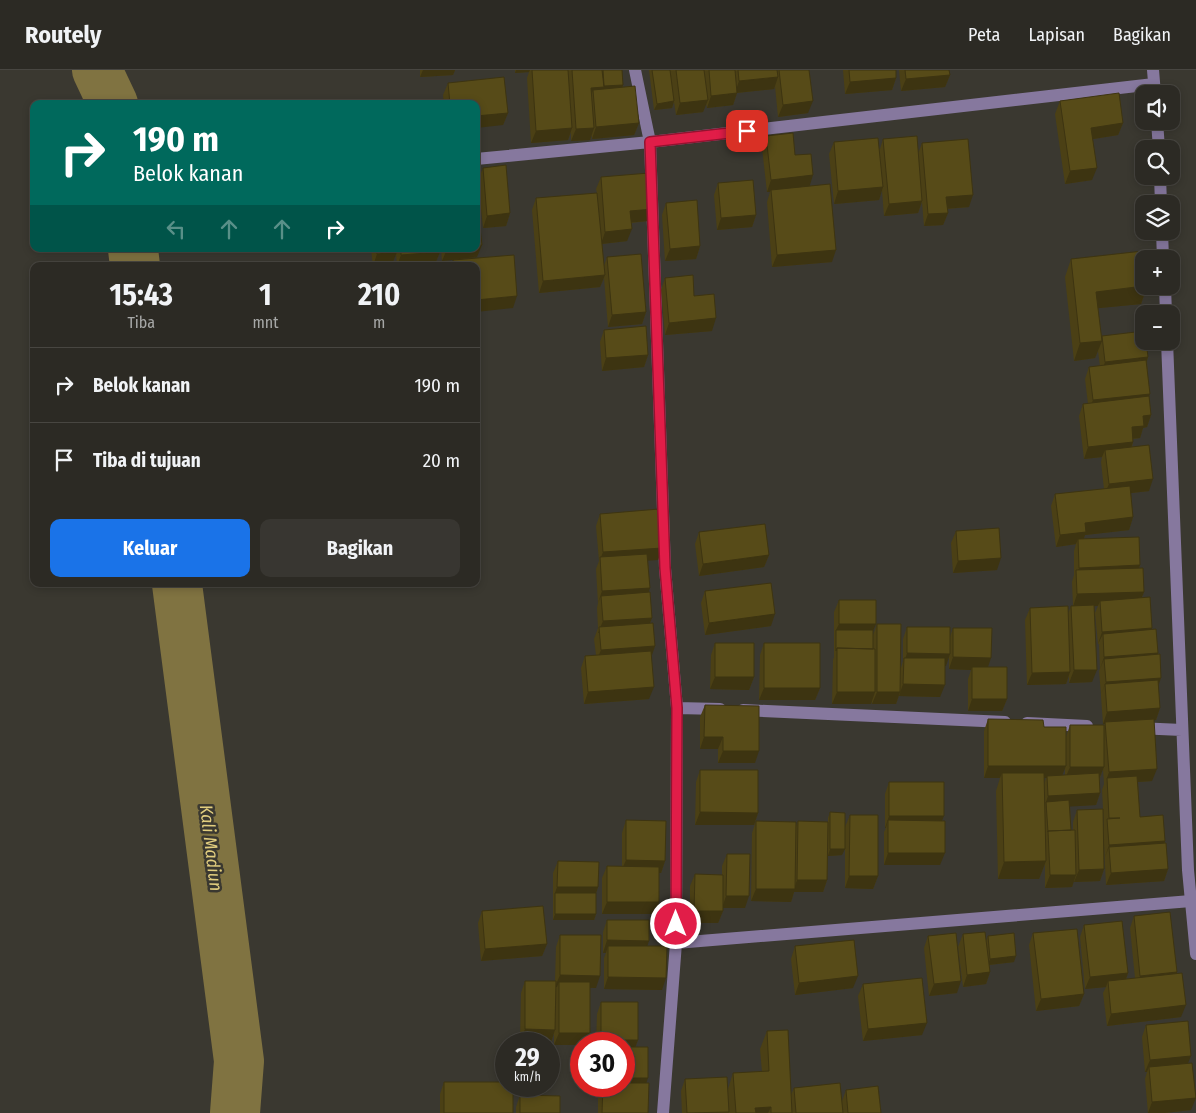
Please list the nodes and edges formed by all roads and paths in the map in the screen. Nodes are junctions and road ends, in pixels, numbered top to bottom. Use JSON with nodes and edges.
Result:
{"nodes":[{"id":1,"x":635,"y":70,"type":"edge"},
{"id":2,"x":1153,"y":70,"type":"edge"},
{"id":3,"x":1155,"y":85,"type":"edge"},
{"id":4,"x":1135,"y":91,"type":"edge"},
{"id":5,"x":650,"y":142,"type":"junction"},
{"id":6,"x":480,"y":159,"type":"edge"},
{"id":7,"x":1167,"y":350,"type":"edge"},
{"id":8,"x":677,"y":708,"type":"junction"},
{"id":9,"x":1103,"y":726,"type":"edge"},
{"id":10,"x":1123,"y":727,"type":"edge"},
{"id":11,"x":1182,"y":730,"type":"junction"},
{"id":12,"x":1191,"y":901,"type":"junction"},
{"id":13,"x":676,"y":943,"type":"junction"},
{"id":14,"x":1196,"y":954,"type":"edge"},
{"id":15,"x":663,"y":1113,"type":"edge"}],
"edges":[{"from":1,"to":5,"type":"street"},
{"from":2,"to":3,"type":"street"},
{"from":4,"to":5,"type":"street"},
{"from":5,"to":6,"type":"street"},
{"from":5,"to":8,"type":"street"},
{"from":7,"to":11,"type":"street"},
{"from":8,"to":9,"type":"street"},
{"from":8,"to":13,"type":"street"},
{"from":10,"to":11,"type":"street"},
{"from":11,"to":12,"type":"street"},
{"from":12,"to":13,"type":"street"},
{"from":12,"to":14,"type":"street"},
{"from":13,"to":15,"type":"street"}]}
